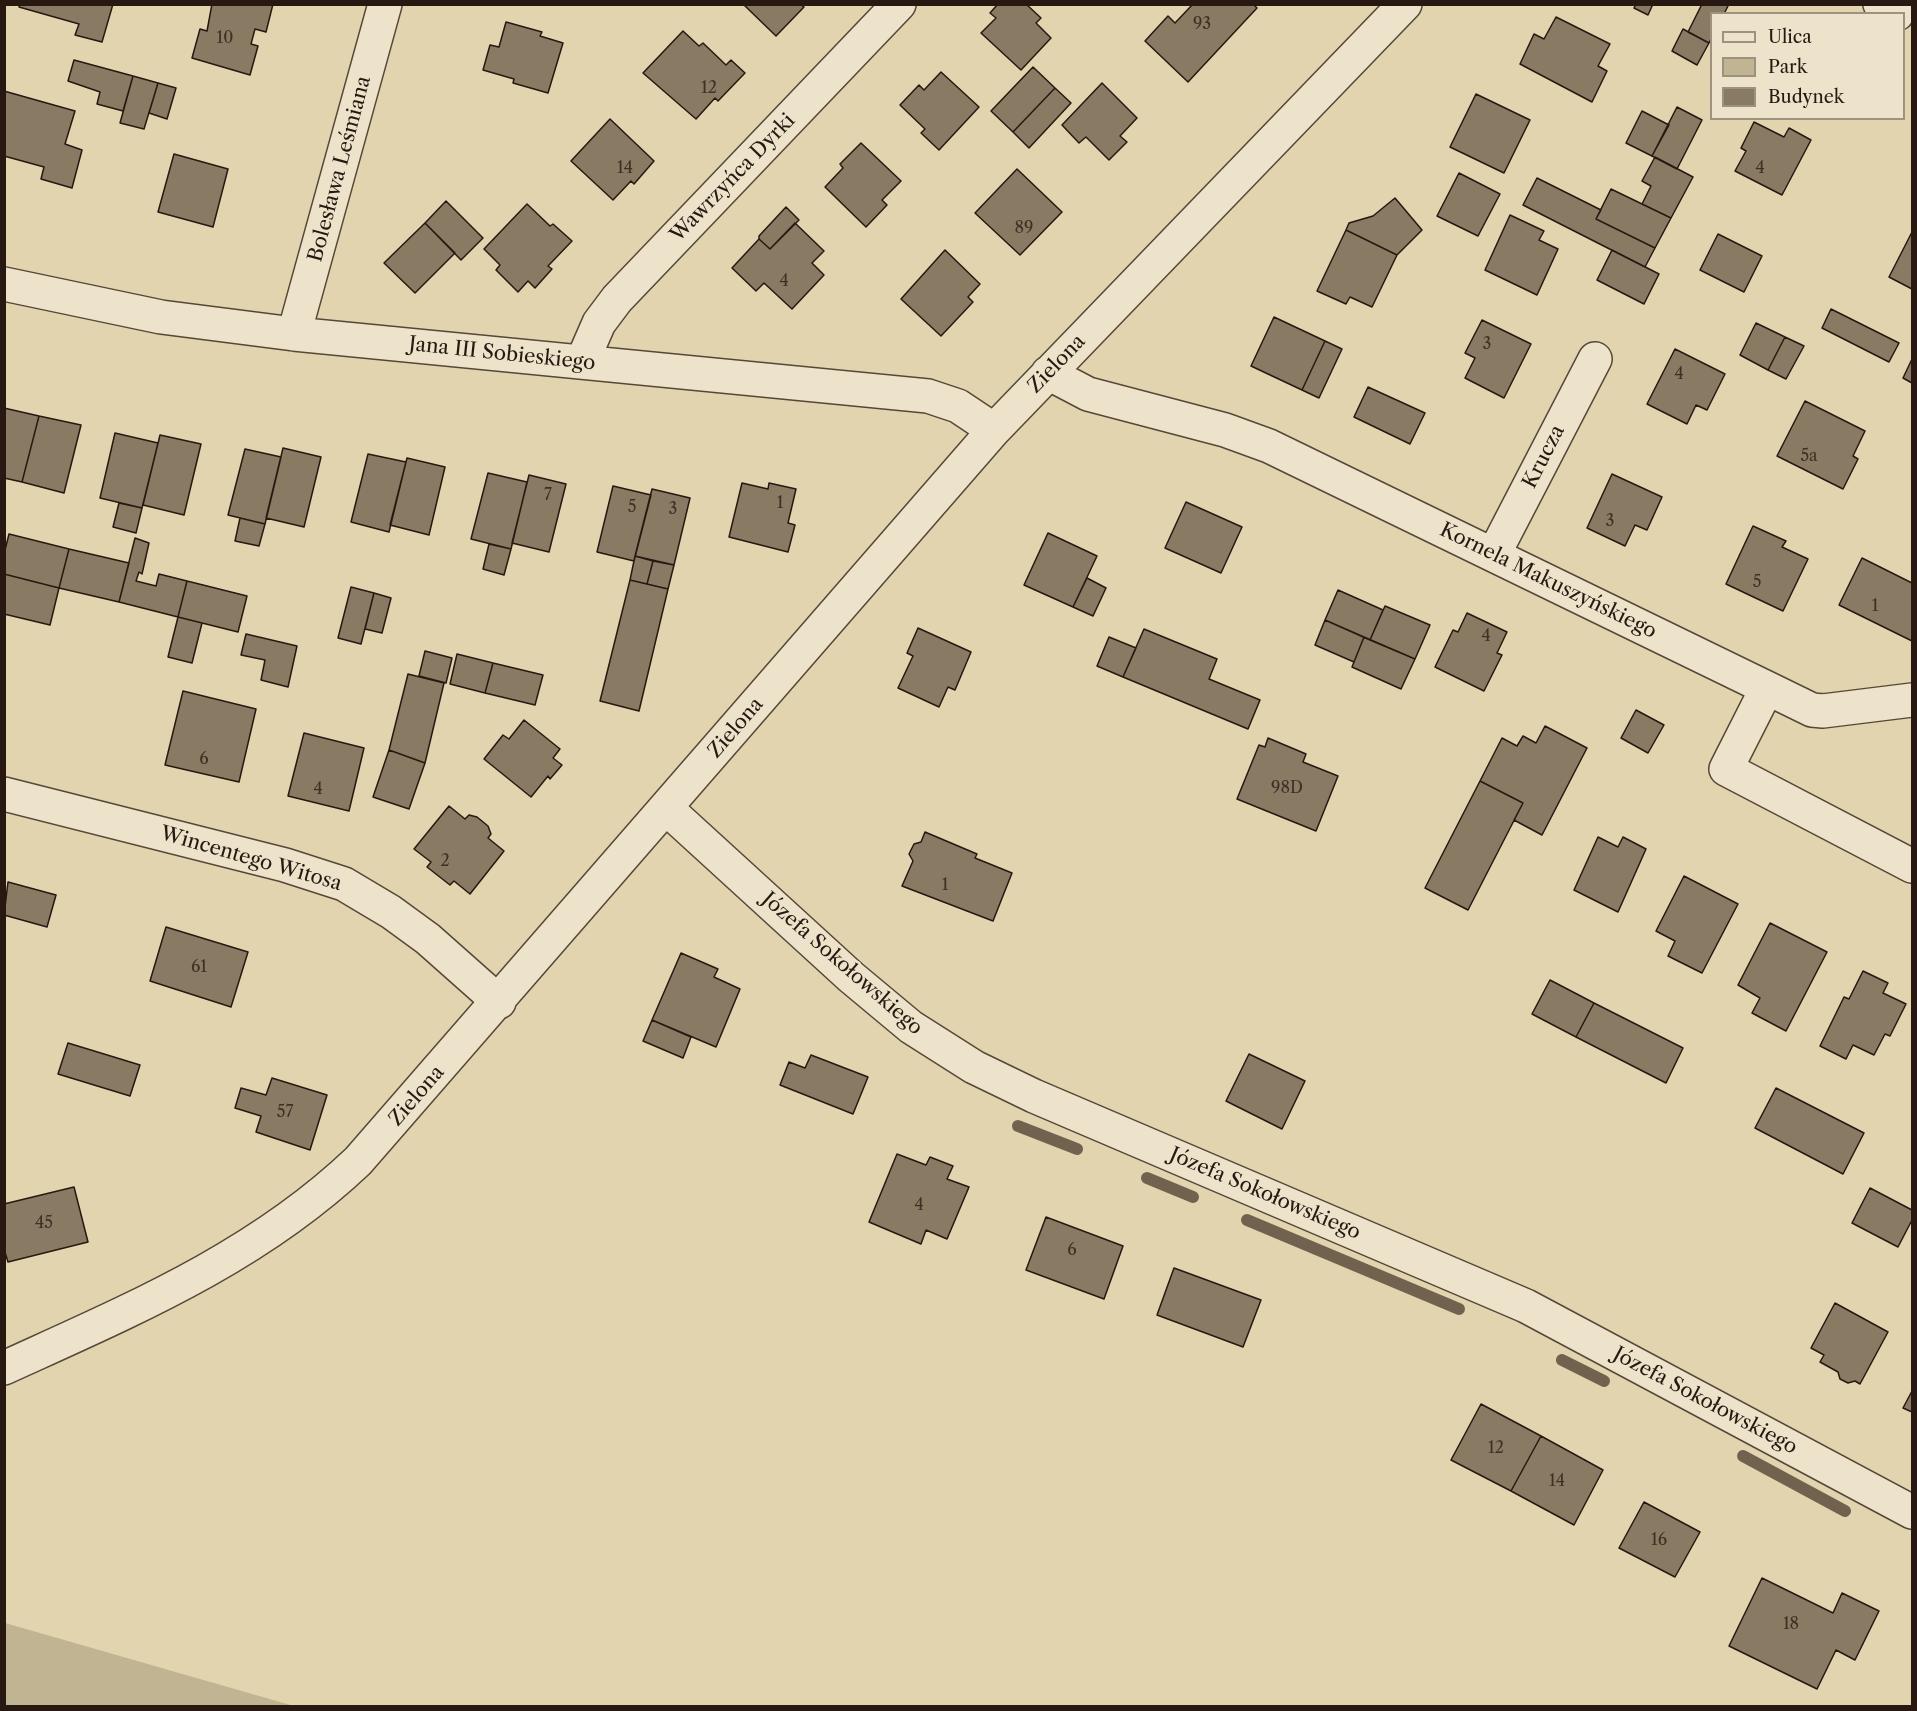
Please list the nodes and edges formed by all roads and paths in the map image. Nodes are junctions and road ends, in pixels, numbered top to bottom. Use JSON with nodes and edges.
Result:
{"nodes":[{"id":1,"x":386,"y":4,"type":"edge"},
{"id":2,"x":899,"y":4,"type":"edge"},
{"id":3,"x":1405,"y":4,"type":"edge"},
{"id":4,"x":1880,"y":4,"type":"edge"},
{"id":5,"x":1894,"y":12,"type":"edge"},
{"id":6,"x":4,"y":284,"type":"edge"},
{"id":7,"x":294,"y":334,"type":"junction"},
{"id":8,"x":1595,"y":359,"type":"dead end"},
{"id":9,"x":582,"y":362,"type":"junction"},
{"id":10,"x":1048,"y":373,"type":"junction"},
{"id":11,"x":994,"y":430,"type":"junction"},
{"id":12,"x":1494,"y":554,"type":"junction"},
{"id":13,"x":1767,"y":688,"type":"junction"},
{"id":14,"x":1912,"y":700,"type":"edge"},
{"id":15,"x":4,"y":794,"type":"edge"},
{"id":16,"x":666,"y":808,"type":"junction"},
{"id":17,"x":1912,"y":866,"type":"edge"},
{"id":18,"x":499,"y":1002,"type":"junction"},
{"id":19,"x":4,"y":1368,"type":"edge"},
{"id":20,"x":1912,"y":1512,"type":"edge"}],
"edges":[{"from":1,"to":7,"type":"street","name":"Bolesława Leśmiana"},
{"from":2,"to":9,"type":"street","name":"Wawrzyńca Dyrki"},
{"from":3,"to":10,"type":"street","name":"Zielona"},
{"from":4,"to":5,"type":"street"},
{"from":6,"to":7,"type":"street","name":"Jana III Sobieskiego"},
{"from":7,"to":9,"type":"street","name":"Jana III Sobieskiego"},
{"from":8,"to":12,"type":"street","name":"Krucza"},
{"from":9,"to":11,"type":"street","name":"Jana III Sobieskiego"},
{"from":10,"to":11,"type":"street","name":"Zielona"},
{"from":10,"to":12,"type":"street","name":"Kornela Makuszyńskiego"},
{"from":11,"to":16,"type":"street","name":"Zielona"},
{"from":12,"to":13,"type":"street","name":"Kornela Makuszyńskiego"},
{"from":13,"to":14,"type":"street","name":"Kornela Makuszyńskiego"},
{"from":13,"to":17,"type":"street"},
{"from":15,"to":18,"type":"street","name":"Wincentego Witosa"},
{"from":16,"to":18,"type":"street","name":"Zielona"},
{"from":16,"to":20,"type":"street","name":"Józefa Sokołowskiego"},
{"from":18,"to":19,"type":"street","name":"Zielona"}]}
